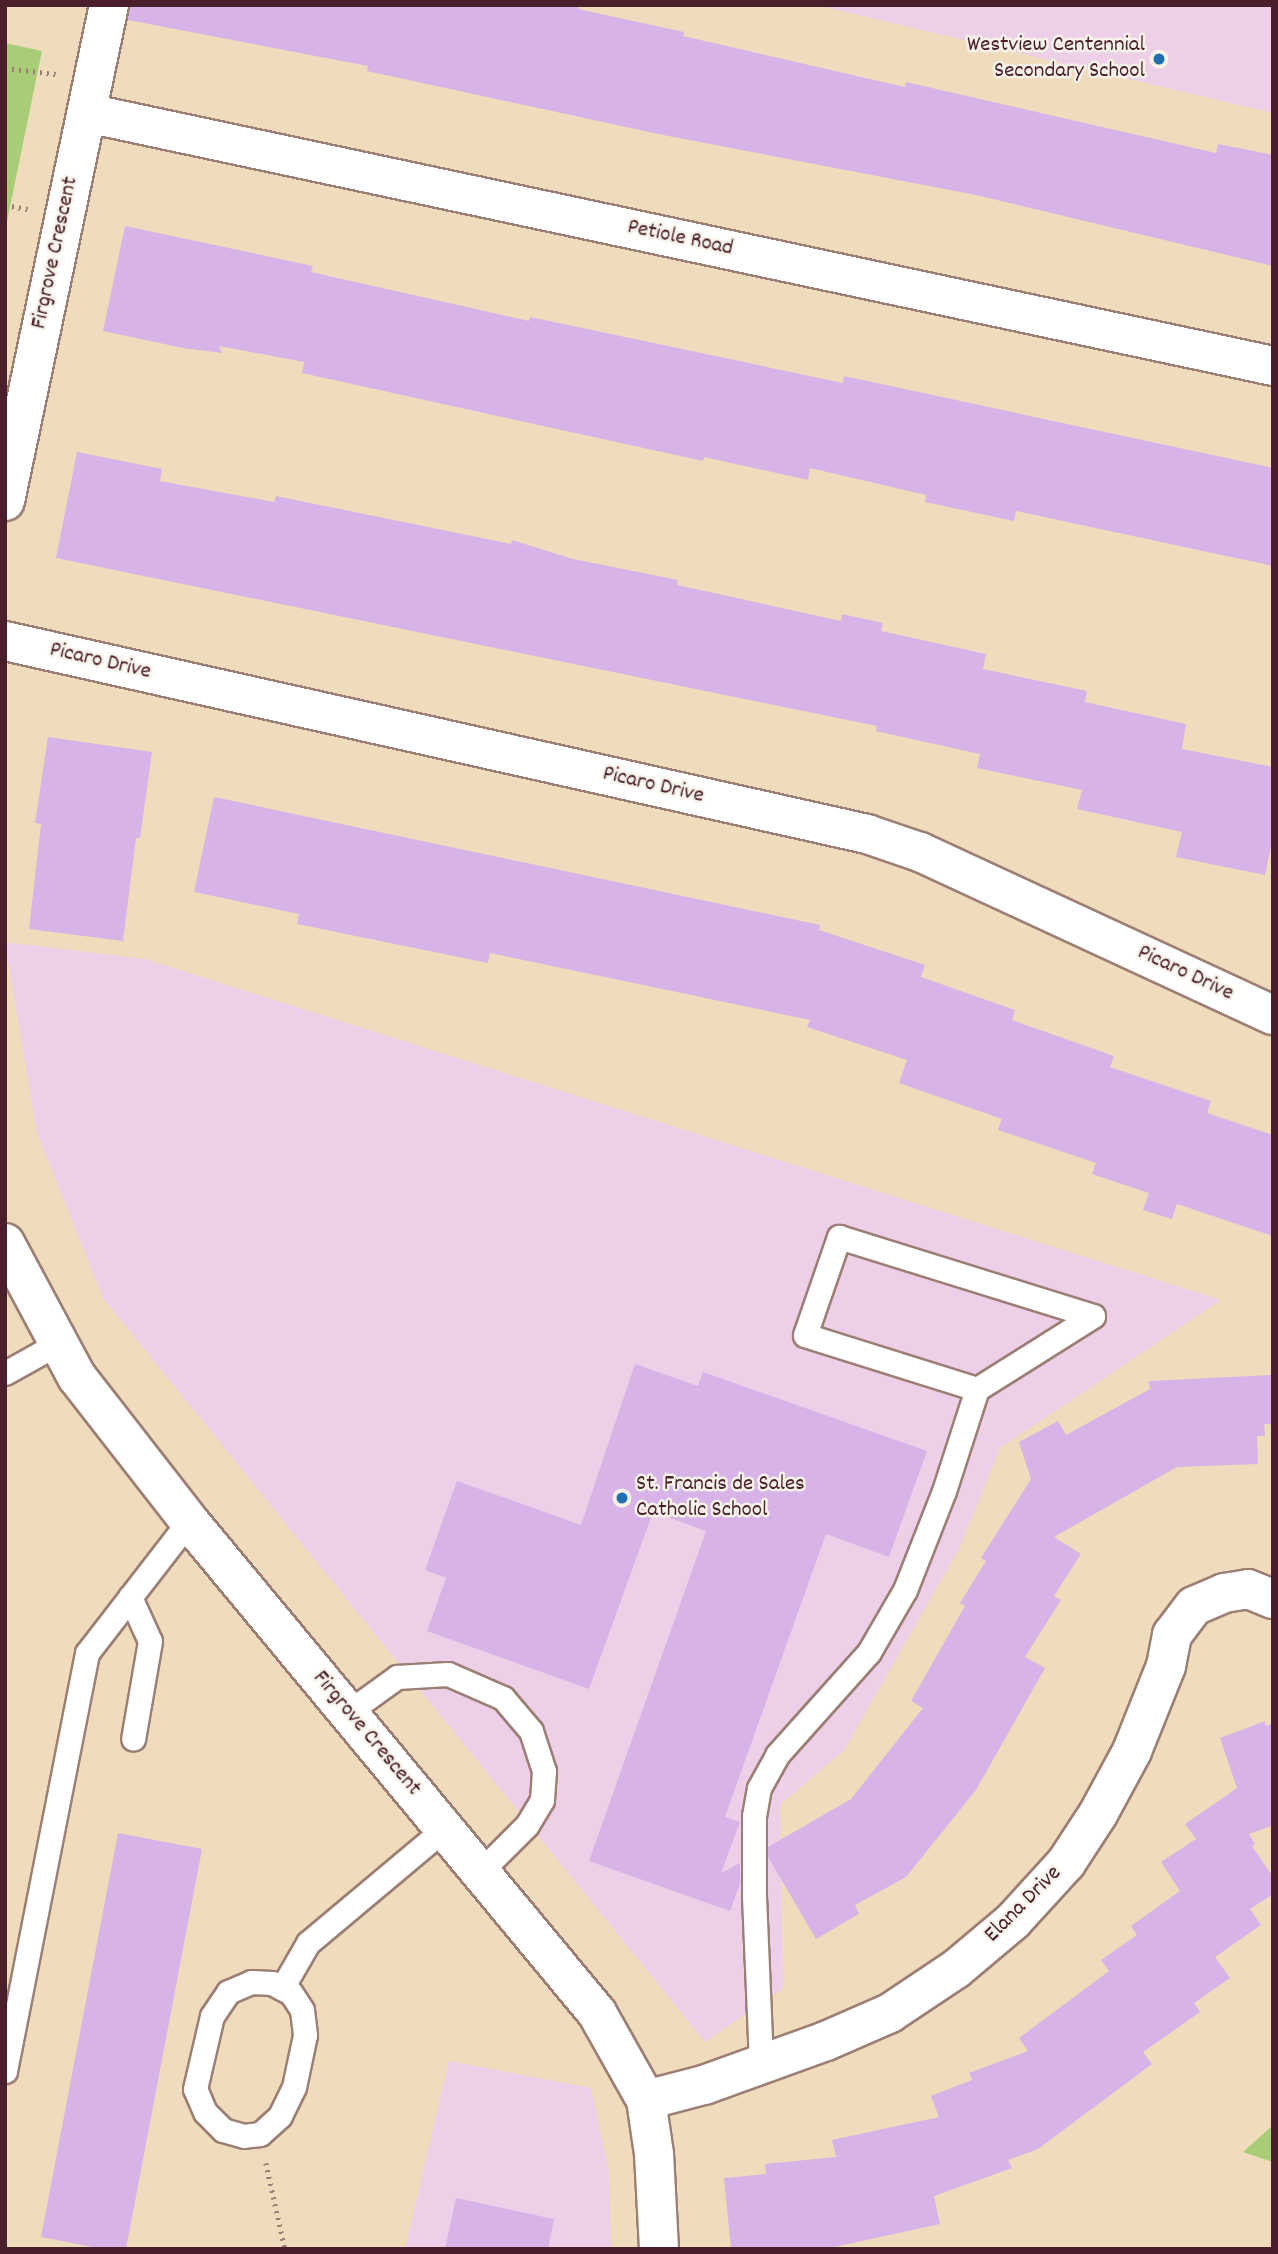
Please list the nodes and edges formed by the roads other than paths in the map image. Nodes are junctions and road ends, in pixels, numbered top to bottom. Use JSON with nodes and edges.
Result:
{"nodes":[{"id":1,"x":109,"y":5,"type":"edge"},
{"id":2,"x":90,"y":96,"type":"junction"},
{"id":3,"x":1273,"y":366,"type":"edge"},
{"id":4,"x":5,"y":501,"type":"edge"},
{"id":5,"x":5,"y":641,"type":"edge"},
{"id":6,"x":1273,"y":1015,"type":"edge"},
{"id":7,"x":5,"y":1243,"type":"edge"},
{"id":8,"x":57,"y":1344,"type":"junction"},
{"id":9,"x":5,"y":1373,"type":"edge"},
{"id":10,"x":977,"y":1389,"type":"junction"},
{"id":11,"x":189,"y":1521,"type":"junction"},
{"id":12,"x":130,"y":1597,"type":"junction"},
{"id":13,"x":1273,"y":1599,"type":"edge"},
{"id":14,"x":347,"y":1713,"type":"junction"},
{"id":15,"x":133,"y":1739,"type":"dead end"},
{"id":16,"x":444,"y":1829,"type":"junction"},
{"id":17,"x":480,"y":1871,"type":"junction"},
{"id":18,"x":282,"y":1989,"type":"junction"},
{"id":19,"x":761,"y":2063,"type":"junction"},
{"id":20,"x":5,"y":2071,"type":"edge"},
{"id":21,"x":646,"y":2100,"type":"junction"},
{"id":22,"x":659,"y":2249,"type":"edge"}],
"edges":[{"from":1,"to":2,"type":"street","name":"Firgrove Crescent"},
{"from":2,"to":3,"type":"street","name":"Petiole Road"},
{"from":2,"to":4,"type":"street","name":"Firgrove Crescent"},
{"from":5,"to":6,"type":"street","name":"Picaro Drive"},
{"from":7,"to":8,"type":"street","name":"Firgrove Crescent"},
{"from":8,"to":9,"type":"lane"},
{"from":8,"to":11,"type":"street","name":"Firgrove Crescent"},
{"from":10,"to":10,"type":"lane"},
{"from":10,"to":19,"type":"lane"},
{"from":11,"to":12,"type":"lane"},
{"from":11,"to":14,"type":"street","name":"Firgrove Crescent"},
{"from":12,"to":15,"type":"lane"},
{"from":12,"to":20,"type":"lane"},
{"from":13,"to":19,"type":"street","name":"Elana Drive"},
{"from":14,"to":16,"type":"street","name":"Firgrove Crescent"},
{"from":14,"to":17,"type":"lane"},
{"from":16,"to":17,"type":"street","name":"Firgrove Crescent"},
{"from":16,"to":18,"type":"lane"},
{"from":17,"to":21,"type":"street","name":"Firgrove Crescent"},
{"from":18,"to":18,"type":"lane"},
{"from":19,"to":21,"type":"street","name":"Elana Drive"},
{"from":21,"to":22,"type":"street","name":"Firgrove Crescent"}]}
